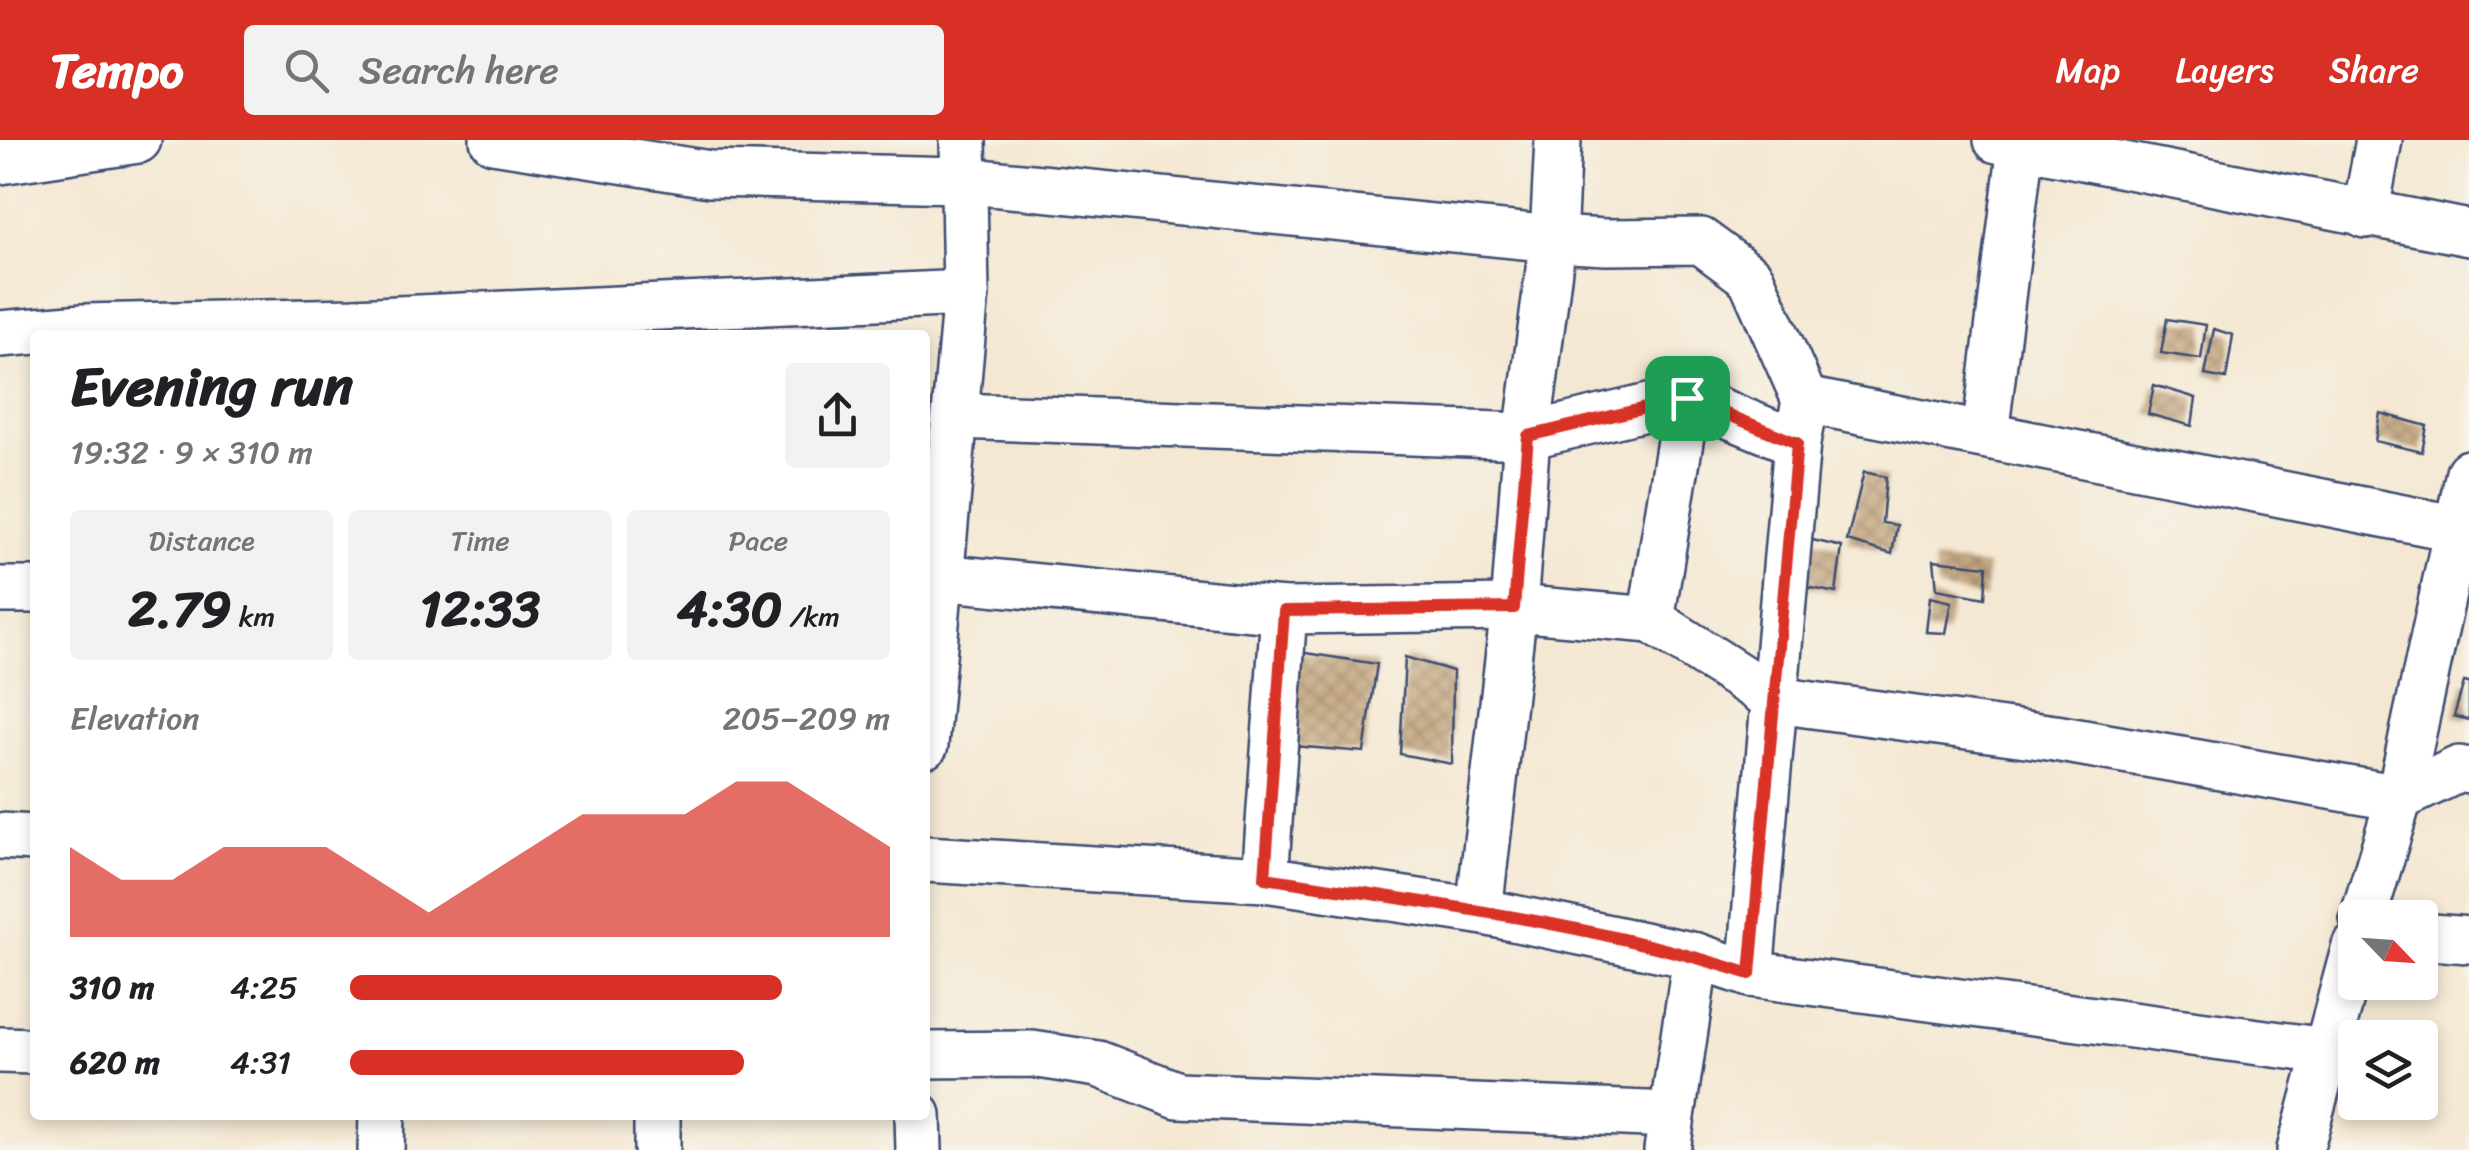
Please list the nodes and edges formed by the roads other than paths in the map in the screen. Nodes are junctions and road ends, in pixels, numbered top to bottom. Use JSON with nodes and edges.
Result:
{"nodes":[{"id":1,"x":138,"y":140,"type":"edge"},
{"id":2,"x":493,"y":140,"type":"edge"},
{"id":3,"x":1558,"y":140,"type":"edge"},
{"id":4,"x":2379,"y":140,"type":"edge"},
{"id":5,"x":2009,"y":142,"type":"edge"},
{"id":6,"x":710,"y":157,"type":"edge"},
{"id":7,"x":962,"y":160,"type":"edge"},
{"id":8,"x":0,"y":161,"type":"edge"},
{"id":9,"x":2365,"y":215,"type":"junction"},
{"id":10,"x":2469,"y":233,"type":"edge"},
{"id":11,"x":1552,"y":239,"type":"junction"},
{"id":12,"x":966,"y":294,"type":"junction"},
{"id":13,"x":354,"y":328,"type":"edge"},
{"id":14,"x":47,"y":330,"type":"edge"},
{"id":15,"x":30,"y":331,"type":"edge"},
{"id":16,"x":0,"y":334,"type":"edge"},
{"id":17,"x":1687,"y":398,"type":"junction"},
{"id":18,"x":956,"y":416,"type":"junction"},
{"id":19,"x":1801,"y":421,"type":"junction"},
{"id":20,"x":1985,"y":435,"type":"junction"},
{"id":21,"x":1528,"y":436,"type":"junction"},
{"id":22,"x":2469,"y":472,"type":"edge"},
{"id":23,"x":935,"y":506,"type":"edge"},
{"id":24,"x":2462,"y":529,"type":"edge"},
{"id":25,"x":939,"y":577,"type":"junction"},
{"id":26,"x":0,"y":590,"type":"edge"},
{"id":27,"x":30,"y":590,"type":"edge"},
{"id":28,"x":1514,"y":608,"type":"junction"},
{"id":29,"x":1284,"y":611,"type":"junction"},
{"id":30,"x":1650,"y":620,"type":"junction"},
{"id":31,"x":930,"y":686,"type":"edge"},
{"id":32,"x":1776,"y":700,"type":"junction"},
{"id":33,"x":2469,"y":771,"type":"edge"},
{"id":34,"x":2399,"y":798,"type":"junction"},
{"id":35,"x":0,"y":836,"type":"edge"},
{"id":36,"x":30,"y":838,"type":"edge"},
{"id":37,"x":930,"y":859,"type":"edge"},
{"id":38,"x":1265,"y":878,"type":"junction"},
{"id":39,"x":2368,"y":900,"type":"edge"},
{"id":40,"x":1479,"y":911,"type":"junction"},
{"id":41,"x":2438,"y":937,"type":"edge"},
{"id":42,"x":2469,"y":940,"type":"edge"},
{"id":43,"x":1696,"y":956,"type":"junction"},
{"id":44,"x":1750,"y":974,"type":"junction"},
{"id":45,"x":2340,"y":1000,"type":"edge"},
{"id":46,"x":0,"y":1050,"type":"edge"},
{"id":47,"x":2326,"y":1051,"type":"junction"},
{"id":48,"x":30,"y":1052,"type":"edge"},
{"id":49,"x":930,"y":1055,"type":"edge"},
{"id":50,"x":382,"y":1120,"type":"edge"},
{"id":51,"x":657,"y":1120,"type":"edge"},
{"id":52,"x":918,"y":1120,"type":"edge"},
{"id":53,"x":1670,"y":1132,"type":"edge"},
{"id":54,"x":382,"y":1150,"type":"edge"},
{"id":55,"x":658,"y":1150,"type":"edge"},
{"id":56,"x":919,"y":1150,"type":"edge"},
{"id":57,"x":2300,"y":1150,"type":"edge"}],
"edges":[{"from":1,"to":8,"type":"street"},
{"from":2,"to":6,"type":"street"},
{"from":3,"to":11,"type":"street"},
{"from":4,"to":9,"type":"street"},
{"from":5,"to":9,"type":"street"},
{"from":5,"to":20,"type":"street"},
{"from":6,"to":7,"type":"street"},
{"from":7,"to":11,"type":"street"},
{"from":7,"to":12,"type":"street"},
{"from":9,"to":10,"type":"street"},
{"from":11,"to":19,"type":"street"},
{"from":11,"to":21,"type":"street"},
{"from":12,"to":13,"type":"street"},
{"from":12,"to":18,"type":"street"},
{"from":13,"to":14,"type":"street"},
{"from":15,"to":16,"type":"street"},
{"from":17,"to":19,"type":"street"},
{"from":17,"to":21,"type":"street"},
{"from":17,"to":30,"type":"street"},
{"from":18,"to":21,"type":"street"},
{"from":18,"to":23,"type":"street"},
{"from":19,"to":20,"type":"street"},
{"from":19,"to":32,"type":"street"},
{"from":20,"to":24,"type":"street"},
{"from":21,"to":28,"type":"street"},
{"from":22,"to":24,"type":"street"},
{"from":23,"to":25,"type":"street"},
{"from":24,"to":34,"type":"street"},
{"from":25,"to":29,"type":"street"},
{"from":25,"to":31,"type":"street"},
{"from":26,"to":27,"type":"street"},
{"from":28,"to":29,"type":"street"},
{"from":28,"to":30,"type":"street"},
{"from":28,"to":40,"type":"street"},
{"from":29,"to":38,"type":"street"},
{"from":30,"to":32,"type":"street"},
{"from":32,"to":34,"type":"street"},
{"from":32,"to":44,"type":"street"},
{"from":33,"to":34,"type":"street"},
{"from":34,"to":39,"type":"street"},
{"from":35,"to":36,"type":"street"},
{"from":37,"to":38,"type":"street"},
{"from":38,"to":40,"type":"street"},
{"from":40,"to":43,"type":"street"},
{"from":41,"to":42,"type":"street"},
{"from":43,"to":44,"type":"street"},
{"from":43,"to":53,"type":"street"},
{"from":44,"to":47,"type":"street"},
{"from":45,"to":47,"type":"street"},
{"from":46,"to":48,"type":"street"},
{"from":47,"to":57,"type":"street"},
{"from":49,"to":53,"type":"street"},
{"from":50,"to":54,"type":"street"},
{"from":51,"to":55,"type":"street"},
{"from":52,"to":56,"type":"street"}]}
